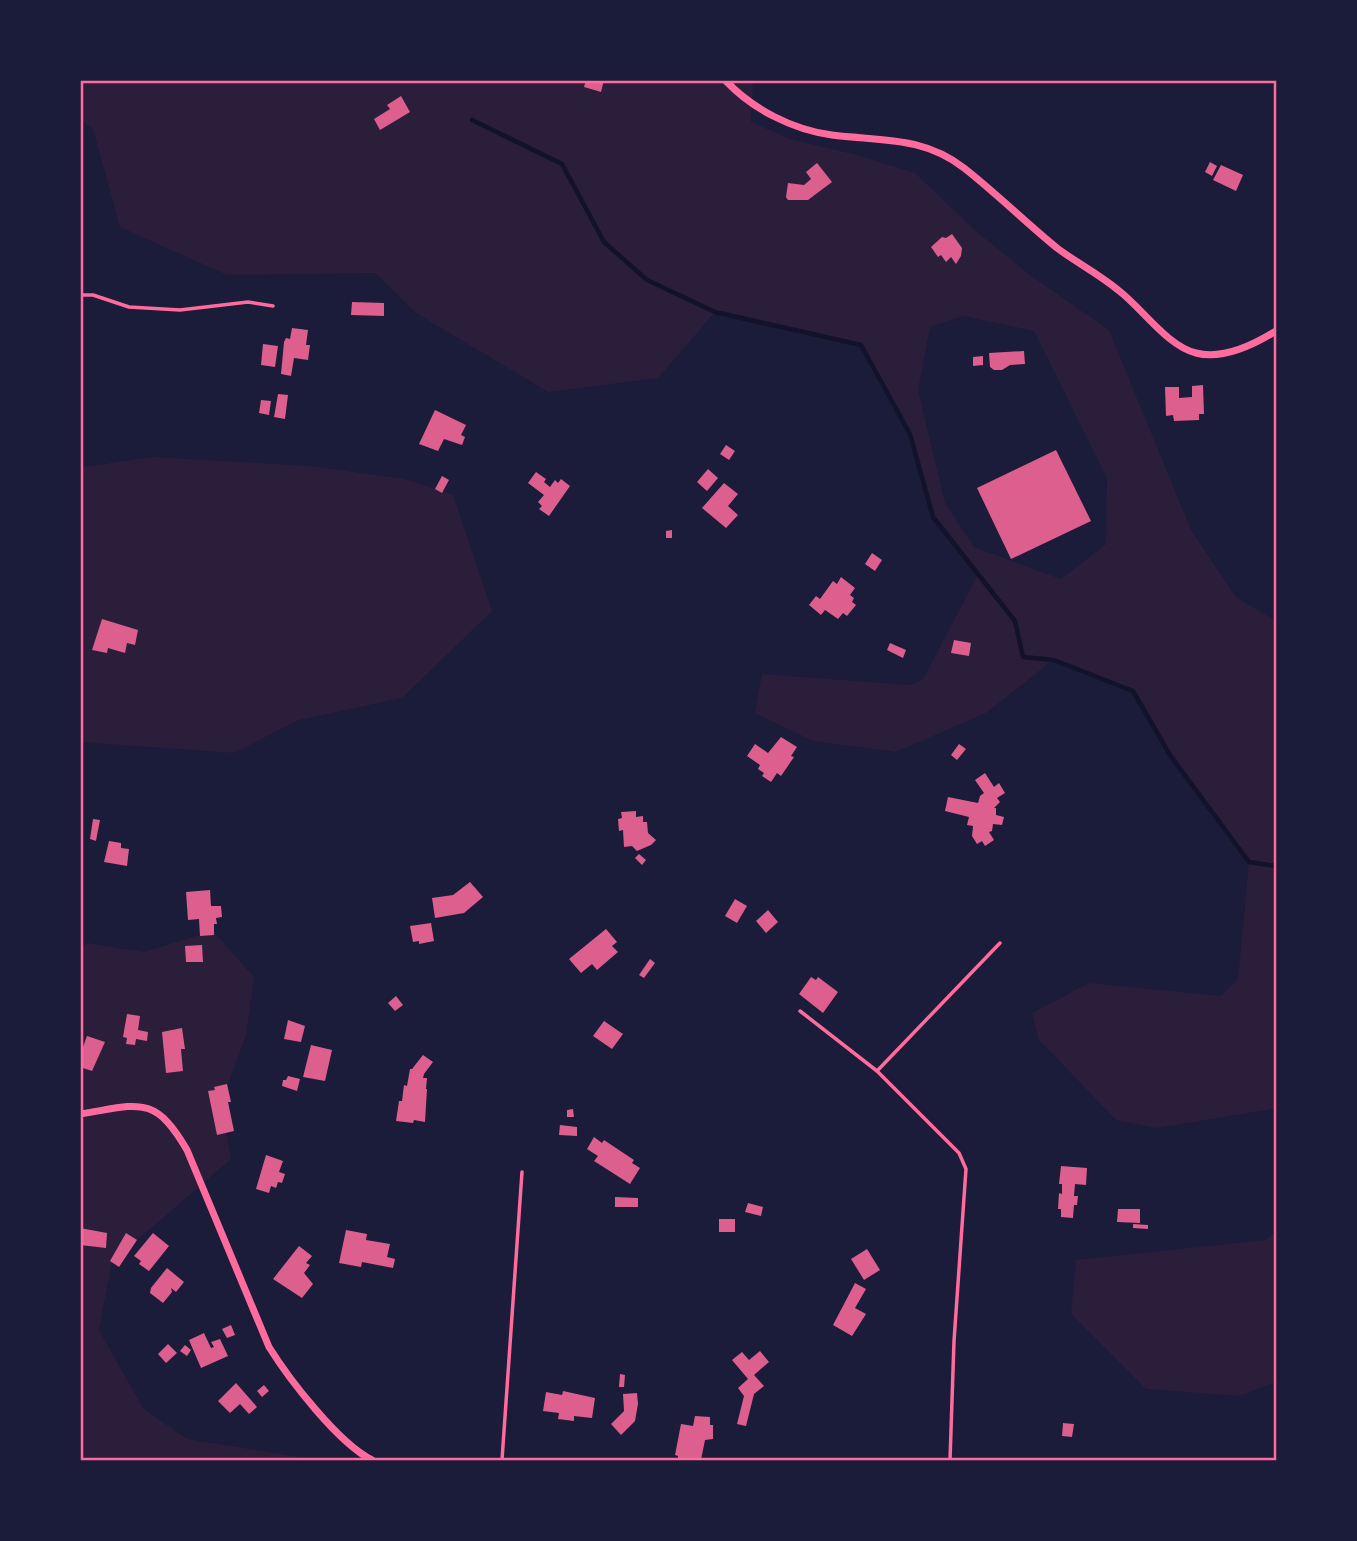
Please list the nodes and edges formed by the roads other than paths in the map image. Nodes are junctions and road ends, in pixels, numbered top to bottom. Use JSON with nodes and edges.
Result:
{"nodes":[{"id":1,"x":725,"y":80,"type":"edge"},
{"id":2,"x":80,"y":295,"type":"edge"},
{"id":3,"x":274,"y":306,"type":"dead end"},
{"id":4,"x":1276,"y":331,"type":"edge"},
{"id":5,"x":1000,"y":943,"type":"dead end"},
{"id":6,"x":800,"y":1011,"type":"dead end"},
{"id":7,"x":877,"y":1071,"type":"junction"},
{"id":8,"x":80,"y":1114,"type":"edge"},
{"id":9,"x":522,"y":1172,"type":"dead end"},
{"id":10,"x":372,"y":1461,"type":"edge"},
{"id":11,"x":502,"y":1461,"type":"edge"},
{"id":12,"x":950,"y":1461,"type":"edge"}],
"edges":[{"from":1,"to":4,"type":"street"},
{"from":2,"to":3,"type":"lane"},
{"from":5,"to":7,"type":"lane"},
{"from":6,"to":7,"type":"lane"},
{"from":7,"to":12,"type":"lane"},
{"from":8,"to":10,"type":"street"},
{"from":9,"to":11,"type":"lane"}]}
